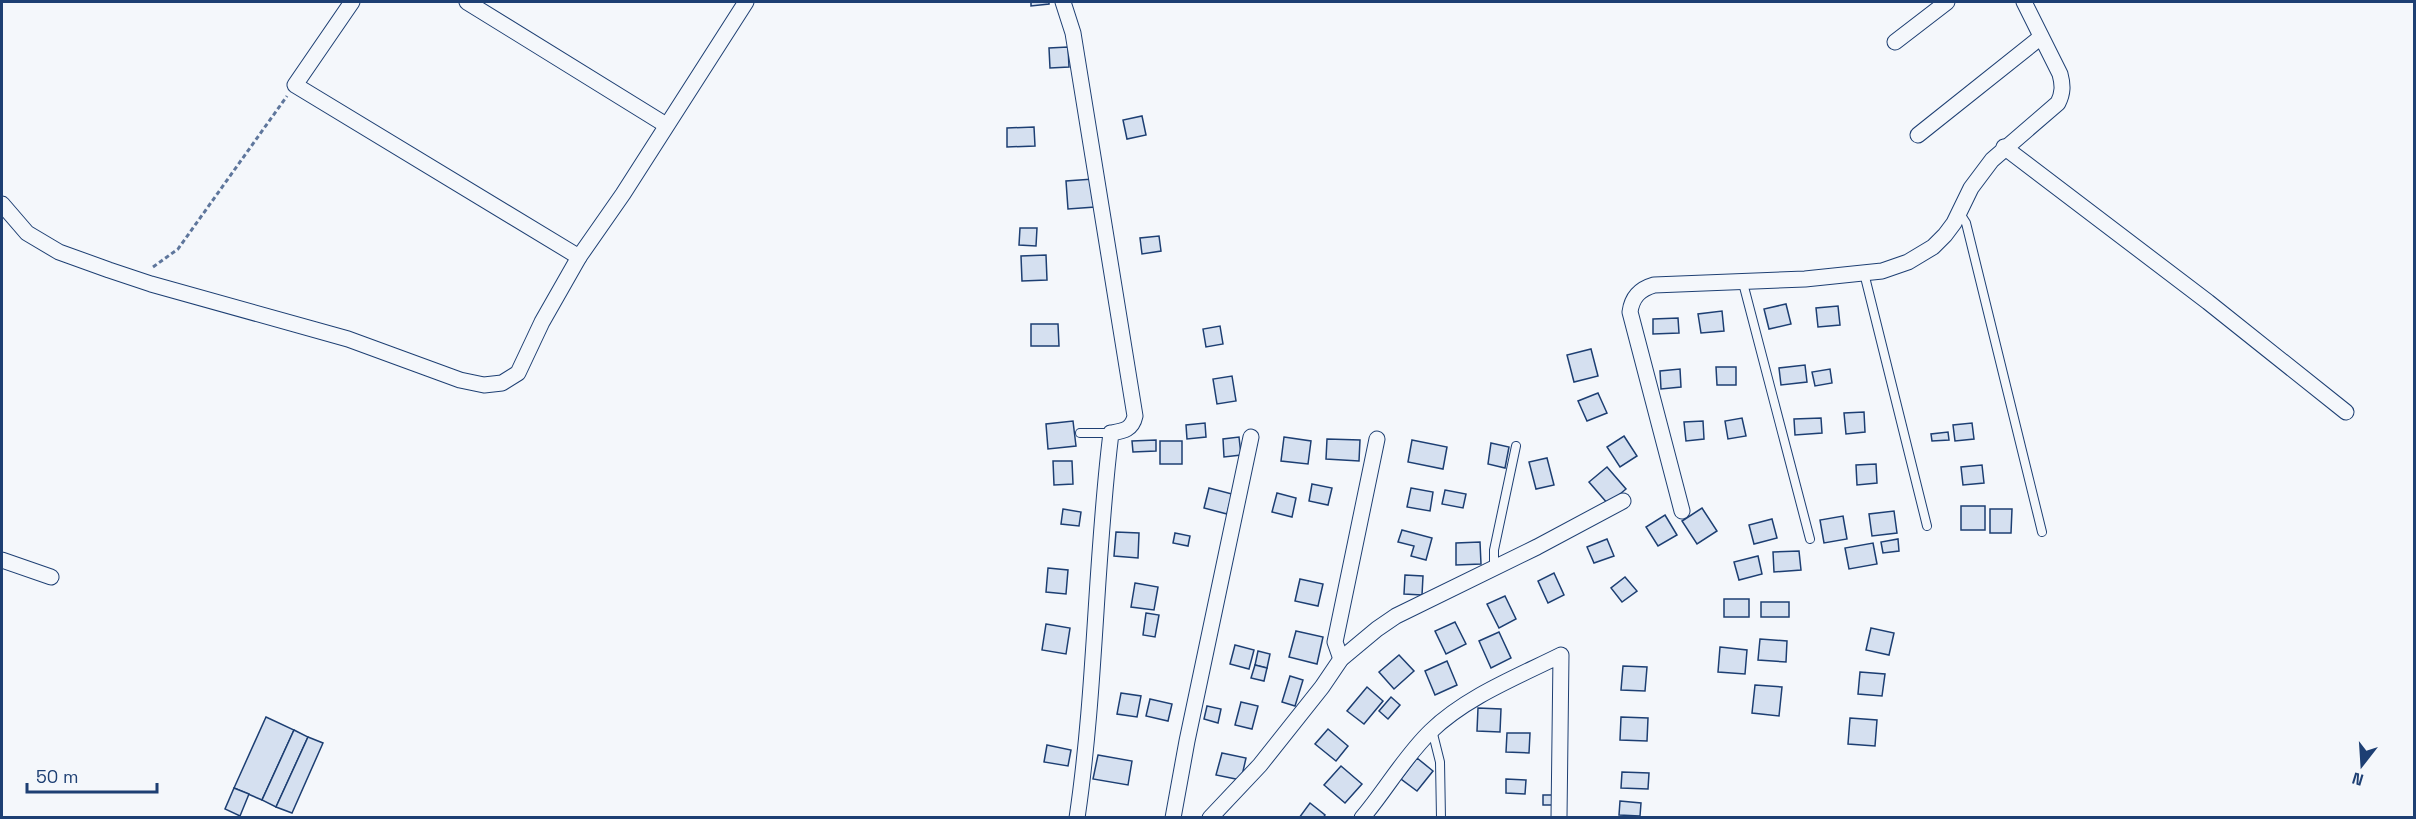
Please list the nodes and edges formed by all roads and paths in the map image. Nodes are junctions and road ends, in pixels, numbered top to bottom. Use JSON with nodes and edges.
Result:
{"nodes":[{"id":1,"x":352,"y":2,"type":"edge"},
{"id":2,"x":467,"y":2,"type":"edge"},
{"id":3,"x":746,"y":2,"type":"edge"},
{"id":4,"x":1064,"y":2,"type":"edge"},
{"id":5,"x":1947,"y":2,"type":"edge"},
{"id":6,"x":2024,"y":2,"type":"edge"},
{"id":7,"x":2041,"y":37,"type":"junction"},
{"id":8,"x":1895,"y":42,"type":"dead end"},
{"id":9,"x":295,"y":85,"type":"junction"},
{"id":10,"x":666,"y":125,"type":"junction"},
{"id":11,"x":1918,"y":135,"type":"dead end"},
{"id":12,"x":2004,"y":147,"type":"junction"},
{"id":13,"x":2,"y":204,"type":"edge"},
{"id":14,"x":1959,"y":212,"type":"junction"},
{"id":15,"x":579,"y":257,"type":"junction"},
{"id":16,"x":1864,"y":273,"type":"junction"},
{"id":17,"x":134,"y":278,"type":"junction"},
{"id":18,"x":1743,"y":283,"type":"junction"},
{"id":19,"x":2346,"y":412,"type":"dead end"},
{"id":20,"x":1080,"y":433,"type":"dead end"},
{"id":21,"x":1111,"y":433,"type":"junction"},
{"id":22,"x":1251,"y":437,"type":"dead end"},
{"id":23,"x":1377,"y":439,"type":"dead end"},
{"id":24,"x":1516,"y":446,"type":"dead end"},
{"id":25,"x":1623,"y":501,"type":"dead end"},
{"id":26,"x":1682,"y":511,"type":"dead end"},
{"id":27,"x":1927,"y":526,"type":"dead end"},
{"id":28,"x":2042,"y":532,"type":"dead end"},
{"id":29,"x":1810,"y":539,"type":"dead end"},
{"id":30,"x":2,"y":560,"type":"edge"},
{"id":31,"x":1494,"y":567,"type":"junction"},
{"id":32,"x":51,"y":577,"type":"dead end"},
{"id":33,"x":1341,"y":659,"type":"junction"},
{"id":34,"x":1432,"y":730,"type":"junction"},
{"id":35,"x":1077,"y":818,"type":"edge"},
{"id":36,"x":1173,"y":818,"type":"edge"},
{"id":37,"x":1210,"y":818,"type":"edge"},
{"id":38,"x":1362,"y":818,"type":"edge"},
{"id":39,"x":1440,"y":818,"type":"edge"},
{"id":40,"x":1559,"y":818,"type":"edge"}],
"edges":[{"from":1,"to":9,"type":"street"},
{"from":2,"to":10,"type":"street"},
{"from":3,"to":10,"type":"street"},
{"from":4,"to":21,"type":"street"},
{"from":5,"to":8,"type":"street"},
{"from":6,"to":7,"type":"street"},
{"from":7,"to":11,"type":"street"},
{"from":7,"to":12,"type":"street"},
{"from":9,"to":15,"type":"street"},
{"from":9,"to":17,"type":"path"},
{"from":10,"to":15,"type":"street"},
{"from":12,"to":14,"type":"street"},
{"from":12,"to":19,"type":"street"},
{"from":13,"to":17,"type":"street"},
{"from":14,"to":16,"type":"street"},
{"from":14,"to":28,"type":"lane"},
{"from":15,"to":17,"type":"street"},
{"from":16,"to":18,"type":"street"},
{"from":16,"to":27,"type":"lane"},
{"from":18,"to":26,"type":"street"},
{"from":18,"to":29,"type":"lane"},
{"from":20,"to":21,"type":"lane"},
{"from":21,"to":35,"type":"street"},
{"from":22,"to":36,"type":"street"},
{"from":23,"to":33,"type":"street"},
{"from":24,"to":31,"type":"lane"},
{"from":25,"to":31,"type":"street"},
{"from":30,"to":32,"type":"street"},
{"from":31,"to":33,"type":"street"},
{"from":33,"to":37,"type":"street"},
{"from":34,"to":38,"type":"street"},
{"from":34,"to":39,"type":"lane"},
{"from":34,"to":40,"type":"street"}]}
